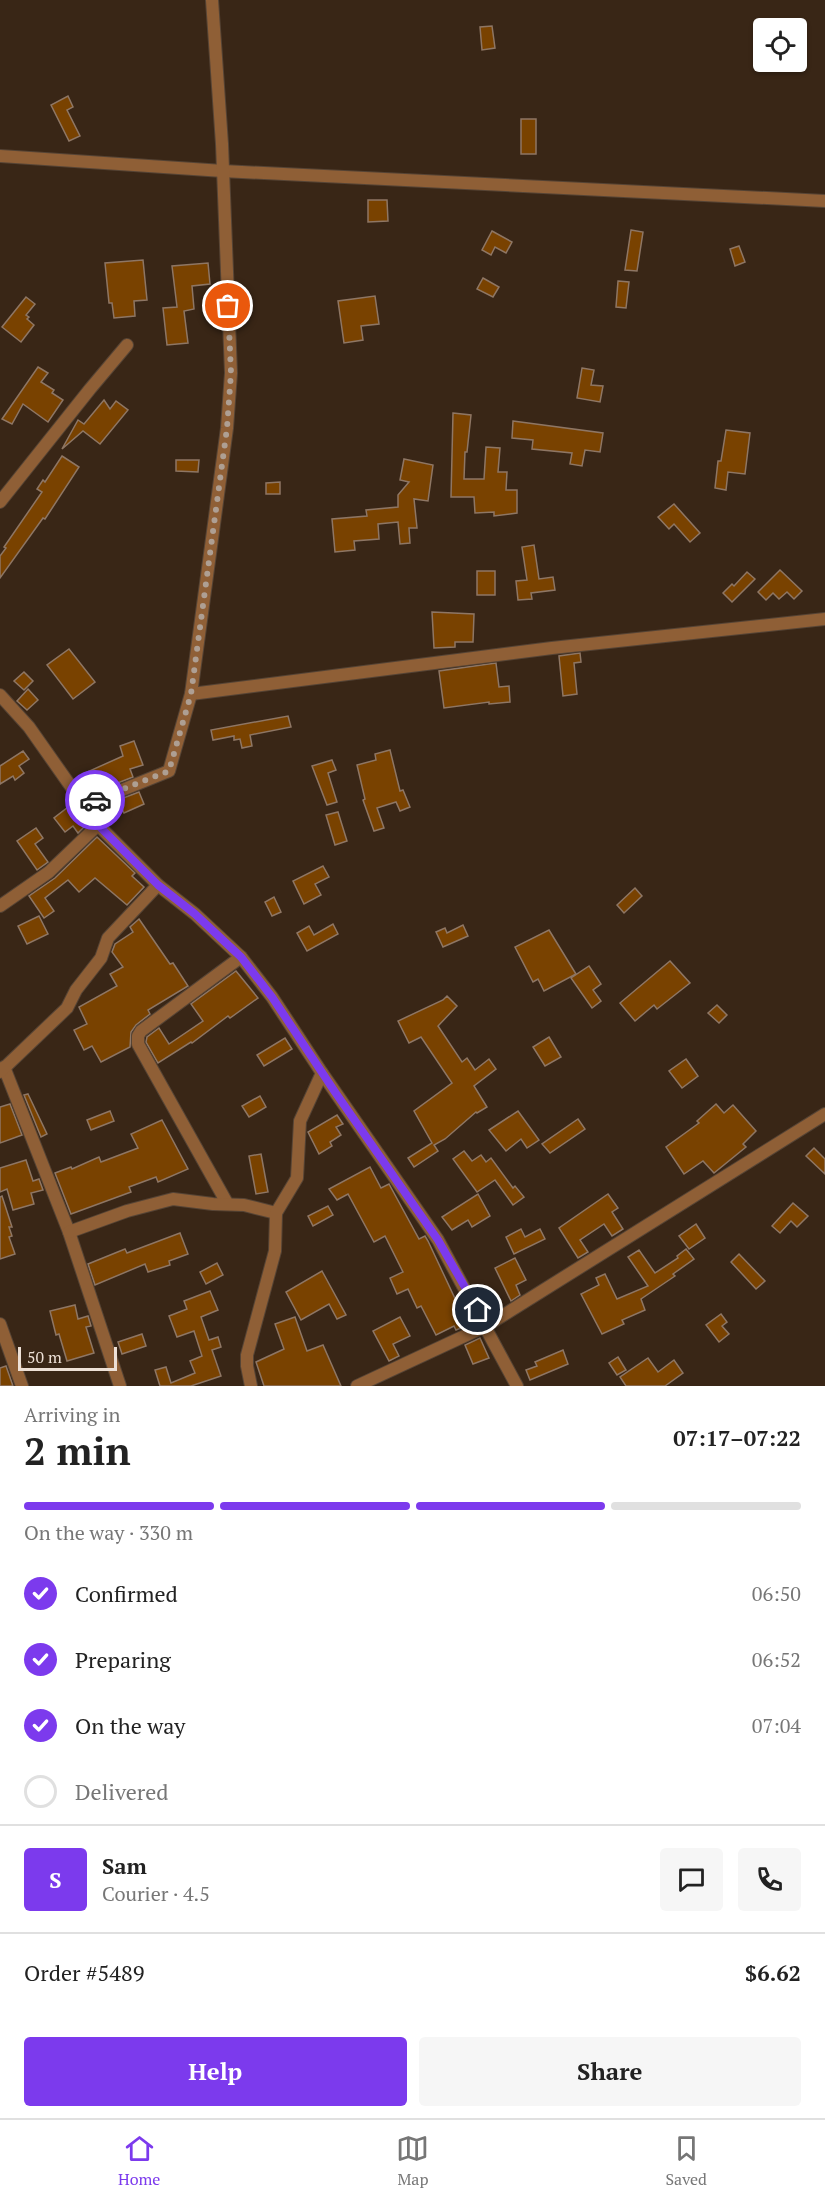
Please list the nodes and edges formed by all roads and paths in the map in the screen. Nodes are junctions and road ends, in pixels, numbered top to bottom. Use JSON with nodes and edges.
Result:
{"nodes":[{"id":1,"x":212,"y":0,"type":"edge"},
{"id":2,"x":0,"y":156,"type":"edge"},
{"id":3,"x":223,"y":171,"type":"junction"},
{"id":4,"x":825,"y":201,"type":"edge"},
{"id":5,"x":127,"y":345,"type":"dead end"},
{"id":6,"x":0,"y":502,"type":"edge"},
{"id":7,"x":825,"y":619,"type":"edge"},
{"id":8,"x":191,"y":694,"type":"junction"},
{"id":9,"x":0,"y":695,"type":"edge"},
{"id":10,"x":85,"y":805,"type":"junction"},
{"id":11,"x":98,"y":825,"type":"junction"},
{"id":12,"x":158,"y":885,"type":"junction"},
{"id":13,"x":0,"y":906,"type":"edge"},
{"id":14,"x":241,"y":957,"type":"junction"},
{"id":15,"x":2,"y":1070,"type":"edge"},
{"id":16,"x":322,"y":1073,"type":"junction"},
{"id":17,"x":825,"y":1114,"type":"edge"},
{"id":18,"x":227,"y":1203,"type":"junction"},
{"id":19,"x":276,"y":1213,"type":"junction"},
{"id":20,"x":69,"y":1232,"type":"junction"},
{"id":21,"x":0,"y":1324,"type":"edge"},
{"id":22,"x":486,"y":1326,"type":"junction"},
{"id":23,"x":22,"y":1386,"type":"edge"},
{"id":24,"x":120,"y":1386,"type":"edge"},
{"id":25,"x":250,"y":1386,"type":"edge"},
{"id":26,"x":357,"y":1386,"type":"edge"},
{"id":27,"x":517,"y":1386,"type":"edge"}],
"edges":[{"from":1,"to":3,"type":"street"},
{"from":2,"to":3,"type":"street"},
{"from":3,"to":4,"type":"street"},
{"from":3,"to":8,"type":"street"},
{"from":5,"to":6,"type":"street"},
{"from":7,"to":8,"type":"street"},
{"from":8,"to":10,"type":"street"},
{"from":9,"to":10,"type":"street"},
{"from":10,"to":11,"type":"street"},
{"from":11,"to":12,"type":"street"},
{"from":11,"to":13,"type":"street"},
{"from":12,"to":14,"type":"street"},
{"from":12,"to":15,"type":"street"},
{"from":14,"to":16,"type":"street"},
{"from":14,"to":18,"type":"street"},
{"from":15,"to":20,"type":"street"},
{"from":16,"to":19,"type":"street"},
{"from":16,"to":22,"type":"street"},
{"from":17,"to":22,"type":"street"},
{"from":18,"to":19,"type":"street"},
{"from":18,"to":20,"type":"street"},
{"from":19,"to":25,"type":"street"},
{"from":20,"to":24,"type":"street"},
{"from":21,"to":23,"type":"street"},
{"from":22,"to":26,"type":"street"},
{"from":22,"to":27,"type":"street"}]}
